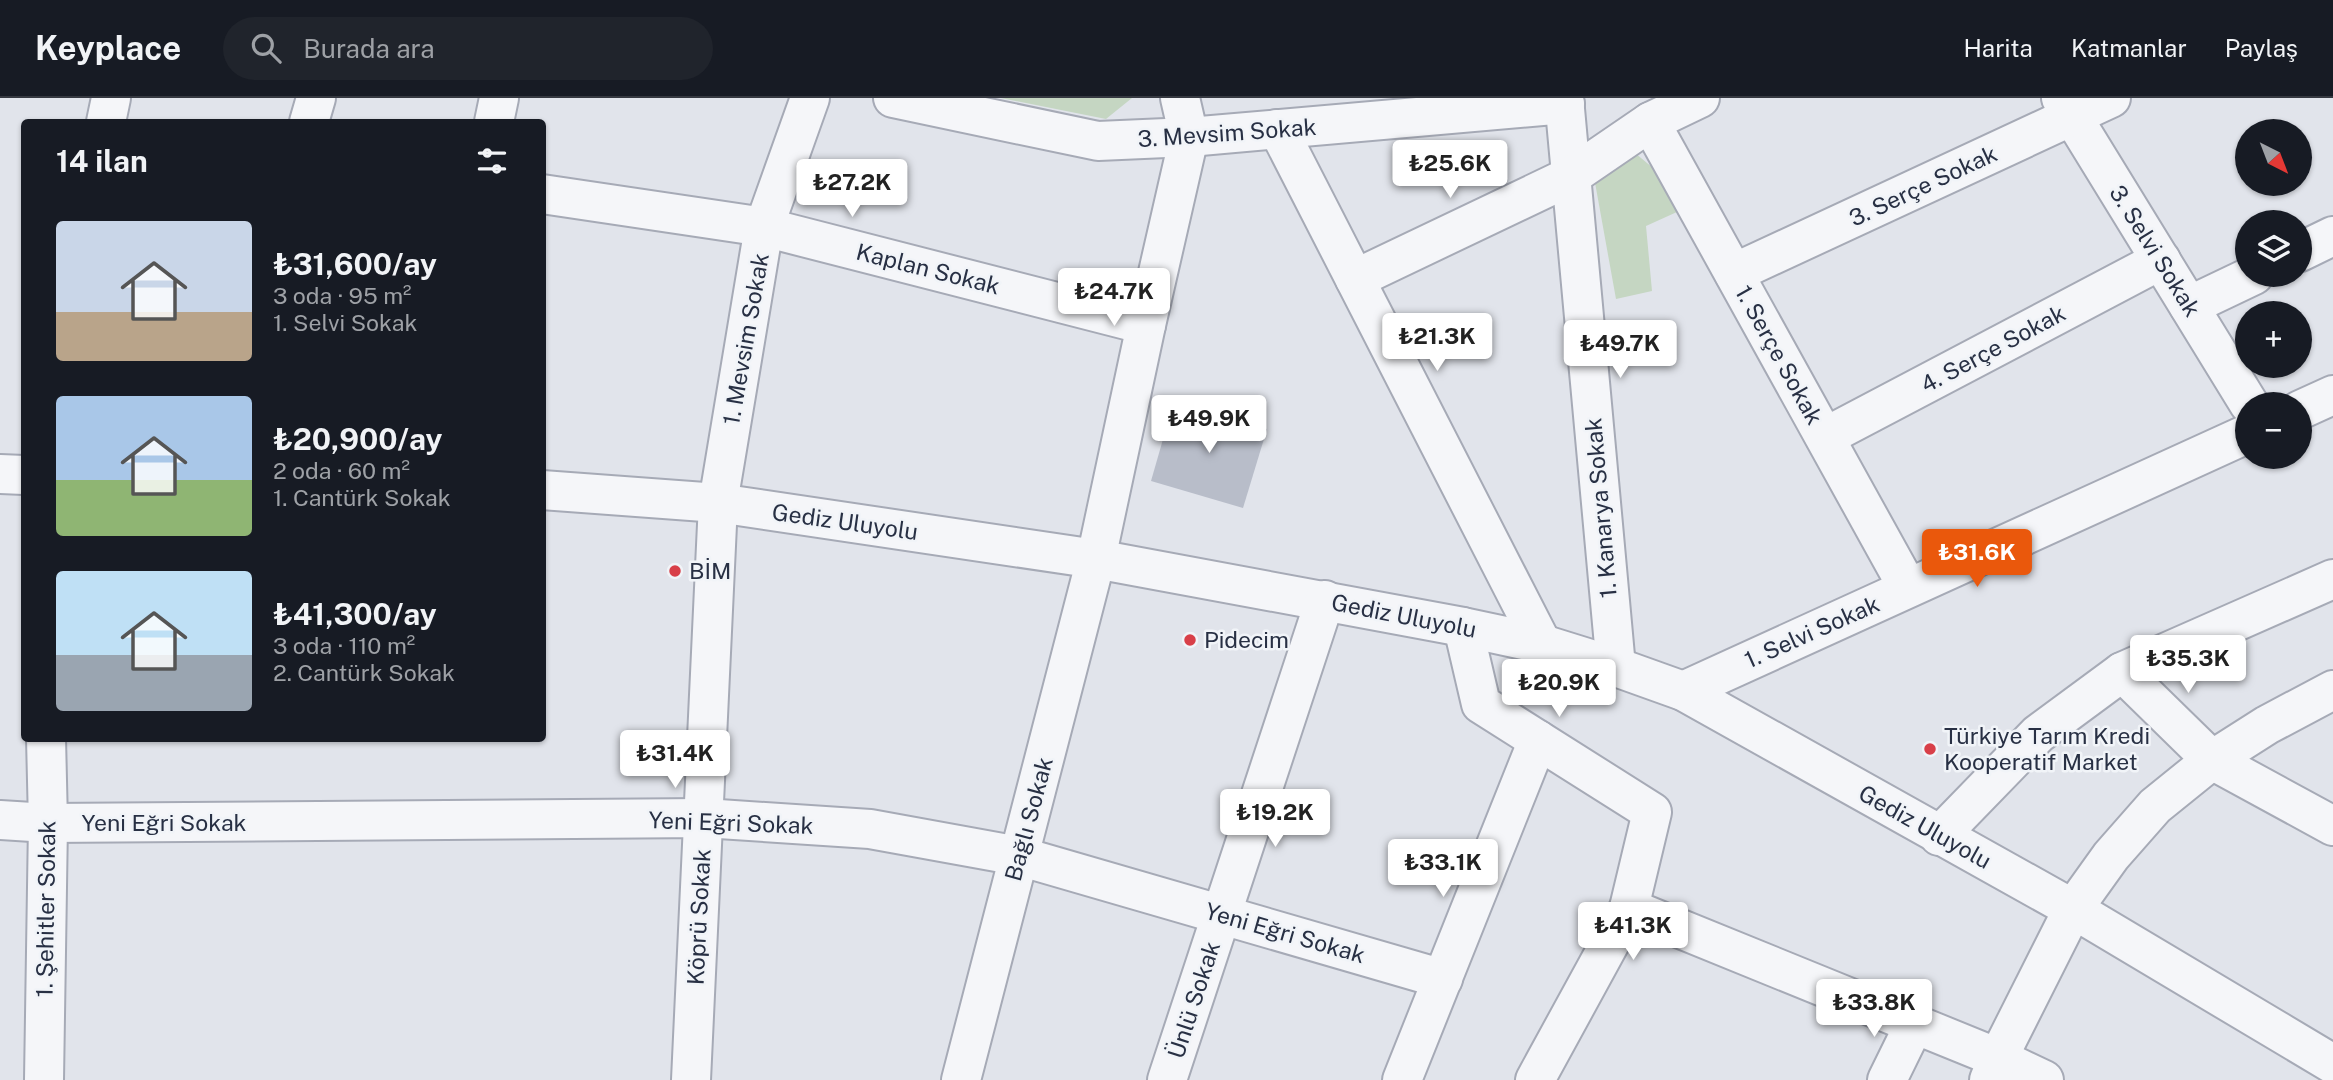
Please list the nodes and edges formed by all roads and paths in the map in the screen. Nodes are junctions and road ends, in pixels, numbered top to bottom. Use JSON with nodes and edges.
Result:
{"nodes":[{"id":1,"x":111,"y":98,"type":"edge"},
{"id":2,"x":316,"y":98,"type":"edge"},
{"id":3,"x":499,"y":98,"type":"edge"},
{"id":4,"x":810,"y":98,"type":"edge"},
{"id":5,"x":892,"y":98,"type":"edge"},
{"id":6,"x":1180,"y":98,"type":"edge"},
{"id":7,"x":1700,"y":98,"type":"edge"},
{"id":8,"x":2111,"y":98,"type":"edge"},
{"id":9,"x":1565,"y":101,"type":"edge"},
{"id":10,"x":2067,"y":107,"type":"edge"},
{"id":11,"x":1290,"y":118,"type":"edge"},
{"id":12,"x":107,"y":119,"type":"edge"},
{"id":13,"x":310,"y":119,"type":"edge"},
{"id":14,"x":495,"y":119,"type":"edge"},
{"id":15,"x":1650,"y":122,"type":"junction"},
{"id":16,"x":1189,"y":137,"type":"junction"},
{"id":17,"x":1571,"y":176,"type":"junction"},
{"id":18,"x":546,"y":195,"type":"edge"},
{"id":19,"x":764,"y":228,"type":"junction"},
{"id":20,"x":2333,"y":236,"type":"edge"},
{"id":21,"x":2312,"y":246,"type":"edge"},
{"id":22,"x":2161,"y":260,"type":"junction"},
{"id":23,"x":1734,"y":273,"type":"junction"},
{"id":24,"x":1355,"y":279,"type":"junction"},
{"id":25,"x":2235,"y":284,"type":"edge"},
{"id":26,"x":2189,"y":306,"type":"junction"},
{"id":27,"x":1146,"y":325,"type":"junction"},
{"id":28,"x":2242,"y":392,"type":"edge"},
{"id":29,"x":2333,"y":395,"type":"edge"},
{"id":30,"x":2312,"y":405,"type":"edge"},
{"id":31,"x":1825,"y":437,"type":"junction"},
{"id":32,"x":2235,"y":439,"type":"edge"},
{"id":33,"x":546,"y":490,"type":"edge"},
{"id":34,"x":718,"y":503,"type":"junction"},
{"id":35,"x":1096,"y":559,"type":"junction"},
{"id":36,"x":2333,"y":579,"type":"edge"},
{"id":37,"x":1908,"y":588,"type":"junction"},
{"id":38,"x":1325,"y":600,"type":"junction"},
{"id":39,"x":1463,"y":626,"type":"junction"},
{"id":40,"x":1542,"y":644,"type":"junction"},
{"id":41,"x":1616,"y":667,"type":"junction"},
{"id":42,"x":2122,"y":671,"type":"junction"},
{"id":43,"x":2333,"y":690,"type":"edge"},
{"id":44,"x":1683,"y":691,"type":"junction"},
{"id":45,"x":1538,"y":740,"type":"junction"},
{"id":46,"x":46,"y":742,"type":"edge"},
{"id":47,"x":2212,"y":760,"type":"junction"},
{"id":48,"x":704,"y":818,"type":"junction"},
{"id":49,"x":0,"y":820,"type":"edge"},
{"id":50,"x":48,"y":824,"type":"junction"},
{"id":51,"x":2333,"y":826,"type":"edge"},
{"id":52,"x":1939,"y":836,"type":"junction"},
{"id":53,"x":1019,"y":856,"type":"junction"},
{"id":54,"x":1629,"y":908,"type":"junction"},
{"id":55,"x":2073,"y":909,"type":"junction"},
{"id":56,"x":1222,"y":915,"type":"junction"},
{"id":57,"x":1443,"y":979,"type":"junction"},
{"id":58,"x":1914,"y":1025,"type":"junction"},
{"id":59,"x":2333,"y":1065,"type":"edge"},
{"id":60,"x":1994,"y":1069,"type":"edge"},
{"id":61,"x":44,"y":1080,"type":"edge"},
{"id":62,"x":691,"y":1080,"type":"edge"},
{"id":63,"x":961,"y":1080,"type":"edge"},
{"id":64,"x":1167,"y":1080,"type":"edge"},
{"id":65,"x":1402,"y":1080,"type":"edge"},
{"id":66,"x":1535,"y":1080,"type":"edge"},
{"id":67,"x":1887,"y":1080,"type":"edge"},
{"id":68,"x":2044,"y":1080,"type":"edge"}],
"edges":[{"from":1,"to":12,"type":"street"},
{"from":2,"to":13,"type":"street"},
{"from":3,"to":14,"type":"street"},
{"from":4,"to":19,"type":"street","name":"1. Mevsim Sokak"},
{"from":5,"to":16,"type":"street","name":"3. Mevsim Sokak"},
{"from":6,"to":16,"type":"street"},
{"from":7,"to":15,"type":"street"},
{"from":8,"to":10,"type":"street","name":"3. Serçe Sokak"},
{"from":9,"to":11,"type":"street","name":"3. Mevsim Sokak"},
{"from":9,"to":17,"type":"street","name":"1. Kanarya Sokak"},
{"from":10,"to":22,"type":"street","name":"3. Selvi Sokak"},
{"from":10,"to":23,"type":"street","name":"3. Serçe Sokak"},
{"from":11,"to":16,"type":"street","name":"3. Mevsim Sokak"},
{"from":11,"to":24,"type":"street"},
{"from":15,"to":17,"type":"street"},
{"from":15,"to":23,"type":"street","name":"1. Serçe Sokak"},
{"from":16,"to":27,"type":"street","name":"Bağlı Sokak"},
{"from":17,"to":24,"type":"street"},
{"from":17,"to":41,"type":"street","name":"1. Kanarya Sokak"},
{"from":18,"to":19,"type":"street","name":"Kaplan Sokak"},
{"from":19,"to":27,"type":"street","name":"Kaplan Sokak"},
{"from":19,"to":34,"type":"street","name":"1. Mevsim Sokak"},
{"from":20,"to":21,"type":"street"},
{"from":22,"to":26,"type":"street","name":"3. Selvi Sokak"},
{"from":22,"to":31,"type":"street","name":"4. Serçe Sokak"},
{"from":23,"to":31,"type":"street","name":"1. Serçe Sokak"},
{"from":24,"to":40,"type":"street"},
{"from":25,"to":26,"type":"street"},
{"from":26,"to":28,"type":"street","name":"3. Selvi Sokak"},
{"from":27,"to":35,"type":"street","name":"Bağlı Sokak"},
{"from":29,"to":30,"type":"street"},
{"from":31,"to":37,"type":"street","name":"1. Serçe Sokak"},
{"from":32,"to":37,"type":"street","name":"1. Selvi Sokak"},
{"from":33,"to":34,"type":"street","name":"Gediz Uluyolu"},
{"from":34,"to":35,"type":"street","name":"Gediz Uluyolu"},
{"from":34,"to":48,"type":"street","name":"Köprü Sokak"},
{"from":35,"to":38,"type":"street","name":"Gediz Uluyolu"},
{"from":35,"to":53,"type":"street","name":"Bağlı Sokak"},
{"from":36,"to":42,"type":"street"},
{"from":37,"to":44,"type":"street","name":"1. Selvi Sokak"},
{"from":38,"to":39,"type":"street","name":"Gediz Uluyolu"},
{"from":38,"to":56,"type":"street","name":"Ünlü Sokak"},
{"from":39,"to":40,"type":"street","name":"Gediz Uluyolu"},
{"from":39,"to":45,"type":"street"},
{"from":40,"to":41,"type":"street","name":"Gediz Uluyolu"},
{"from":41,"to":44,"type":"street","name":"Gediz Uluyolu"},
{"from":42,"to":47,"type":"street"},
{"from":42,"to":52,"type":"street"},
{"from":43,"to":47,"type":"street"},
{"from":44,"to":52,"type":"street","name":"Gediz Uluyolu"},
{"from":45,"to":54,"type":"street"},
{"from":45,"to":57,"type":"street"},
{"from":46,"to":50,"type":"street","name":"1. Şehitler Sokak"},
{"from":47,"to":51,"type":"street"},
{"from":47,"to":55,"type":"street"},
{"from":48,"to":50,"type":"street","name":"Yeni Eğri Sokak"},
{"from":48,"to":53,"type":"street","name":"Yeni Eğri Sokak"},
{"from":48,"to":62,"type":"street","name":"Köprü Sokak"},
{"from":49,"to":50,"type":"street","name":"Yeni Eğri Sokak"},
{"from":50,"to":61,"type":"street","name":"1. Şehitler Sokak"},
{"from":52,"to":55,"type":"street","name":"Gediz Uluyolu"},
{"from":53,"to":56,"type":"street","name":"Yeni Eğri Sokak"},
{"from":53,"to":63,"type":"street","name":"Bağlı Sokak"},
{"from":54,"to":58,"type":"street"},
{"from":54,"to":66,"type":"street"},
{"from":55,"to":59,"type":"street","name":"Gediz Uluyolu"},
{"from":55,"to":60,"type":"street"},
{"from":56,"to":57,"type":"street","name":"Yeni Eğri Sokak"},
{"from":56,"to":64,"type":"street","name":"Ünlü Sokak"},
{"from":57,"to":65,"type":"street"},
{"from":58,"to":60,"type":"street"},
{"from":58,"to":67,"type":"street"},
{"from":60,"to":68,"type":"street"}]}
